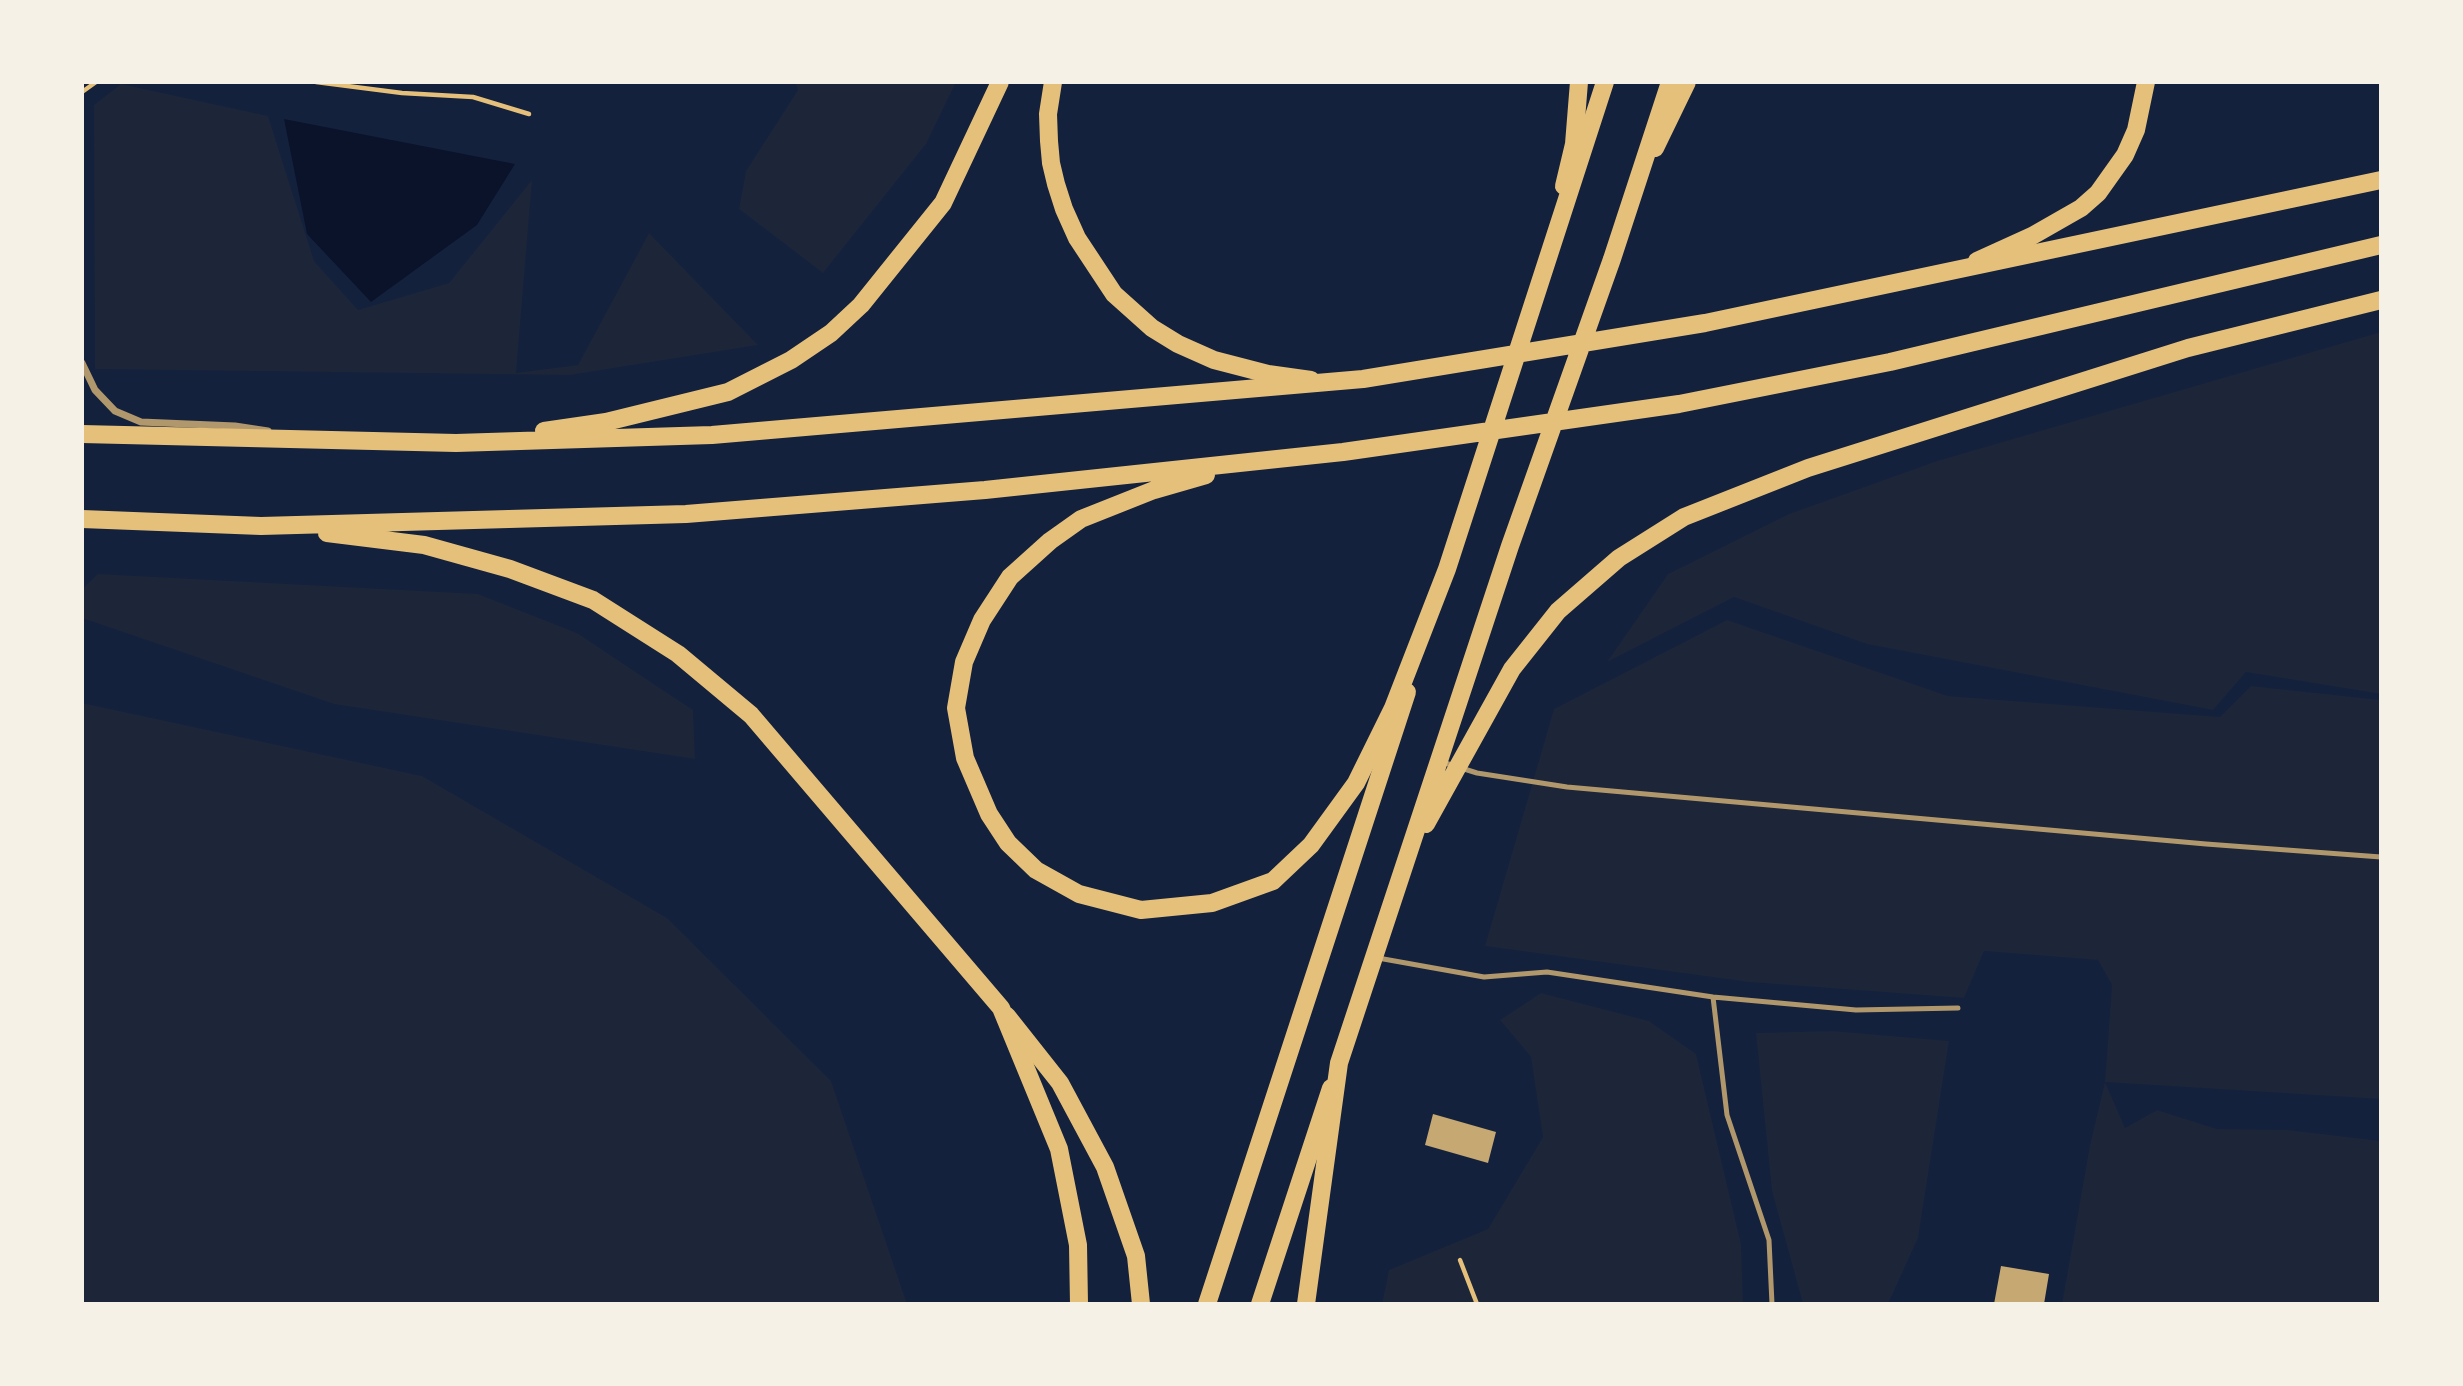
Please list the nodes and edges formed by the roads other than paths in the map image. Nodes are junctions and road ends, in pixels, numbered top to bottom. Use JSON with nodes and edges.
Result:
{"nodes":[{"id":1,"x":1000,"y":82,"type":"edge"},
{"id":2,"x":1053,"y":82,"type":"edge"},
{"id":3,"x":1579,"y":82,"type":"edge"},
{"id":4,"x":1605,"y":82,"type":"edge"},
{"id":5,"x":1670,"y":82,"type":"edge"},
{"id":6,"x":1687,"y":82,"type":"edge"},
{"id":7,"x":2146,"y":82,"type":"edge"},
{"id":8,"x":2381,"y":180,"type":"edge"},
{"id":9,"x":2381,"y":245,"type":"edge"},
{"id":10,"x":1612,"y":259,"type":"junction"},
{"id":11,"x":1543,"y":271,"type":"junction"},
{"id":12,"x":1948,"y":273,"type":"junction"},
{"id":13,"x":2381,"y":300,"type":"edge"},
{"id":14,"x":82,"y":363,"type":"edge"},
{"id":15,"x":1363,"y":379,"type":"junction"},
{"id":16,"x":82,"y":434,"type":"edge"},
{"id":17,"x":324,"y":439,"type":"junction"},
{"id":18,"x":456,"y":443,"type":"junction"},
{"id":19,"x":1249,"y":463,"type":"junction"},
{"id":20,"x":82,"y":520,"type":"edge"},
{"id":21,"x":261,"y":526,"type":"junction"},
{"id":22,"x":1447,"y":569,"type":"junction"},
{"id":23,"x":1439,"y":761,"type":"junction"},
{"id":24,"x":1458,"y":767,"type":"junction"},
{"id":25,"x":2381,"y":857,"type":"edge"},
{"id":26,"x":1406,"y":861,"type":"junction"},
{"id":27,"x":1375,"y":957,"type":"junction"},
{"id":28,"x":1713,"y":997,"type":"junction"},
{"id":29,"x":1001,"y":1008,"type":"junction"},
{"id":30,"x":1958,"y":1008,"type":"dead end"},
{"id":31,"x":1339,"y":1063,"type":"junction"},
{"id":32,"x":1079,"y":1304,"type":"edge"},
{"id":33,"x":1141,"y":1304,"type":"edge"},
{"id":34,"x":1207,"y":1304,"type":"edge"},
{"id":35,"x":1259,"y":1304,"type":"edge"},
{"id":36,"x":1306,"y":1304,"type":"edge"},
{"id":37,"x":1772,"y":1304,"type":"edge"}],
"edges":[{"from":1,"to":18,"type":"main road"},
{"from":2,"to":15,"type":"main road"},
{"from":3,"to":11,"type":"main road"},
{"from":4,"to":11,"type":"main road"},
{"from":5,"to":10,"type":"main road"},
{"from":6,"to":10,"type":"main road"},
{"from":7,"to":12,"type":"main road"},
{"from":8,"to":12,"type":"main road"},
{"from":9,"to":19,"type":"main road"},
{"from":10,"to":23,"type":"main road"},
{"from":11,"to":22,"type":"main road"},
{"from":12,"to":15,"type":"main road"},
{"from":13,"to":24,"type":"main road"},
{"from":14,"to":17,"type":"street"},
{"from":15,"to":18,"type":"main road"},
{"from":16,"to":17,"type":"main road"},
{"from":17,"to":18,"type":"main road"},
{"from":19,"to":21,"type":"main road"},
{"from":19,"to":22,"type":"main road"},
{"from":20,"to":21,"type":"main road"},
{"from":21,"to":29,"type":"main road"},
{"from":22,"to":34,"type":"main road"},
{"from":23,"to":24,"type":"lane"},
{"from":23,"to":26,"type":"main road"},
{"from":24,"to":25,"type":"lane"},
{"from":24,"to":26,"type":"main road"},
{"from":26,"to":27,"type":"main road"},
{"from":27,"to":28,"type":"lane"},
{"from":27,"to":31,"type":"main road"},
{"from":28,"to":30,"type":"lane"},
{"from":28,"to":37,"type":"lane"},
{"from":29,"to":32,"type":"main road"},
{"from":29,"to":33,"type":"main road"},
{"from":31,"to":35,"type":"main road"},
{"from":31,"to":36,"type":"main road"}]}
